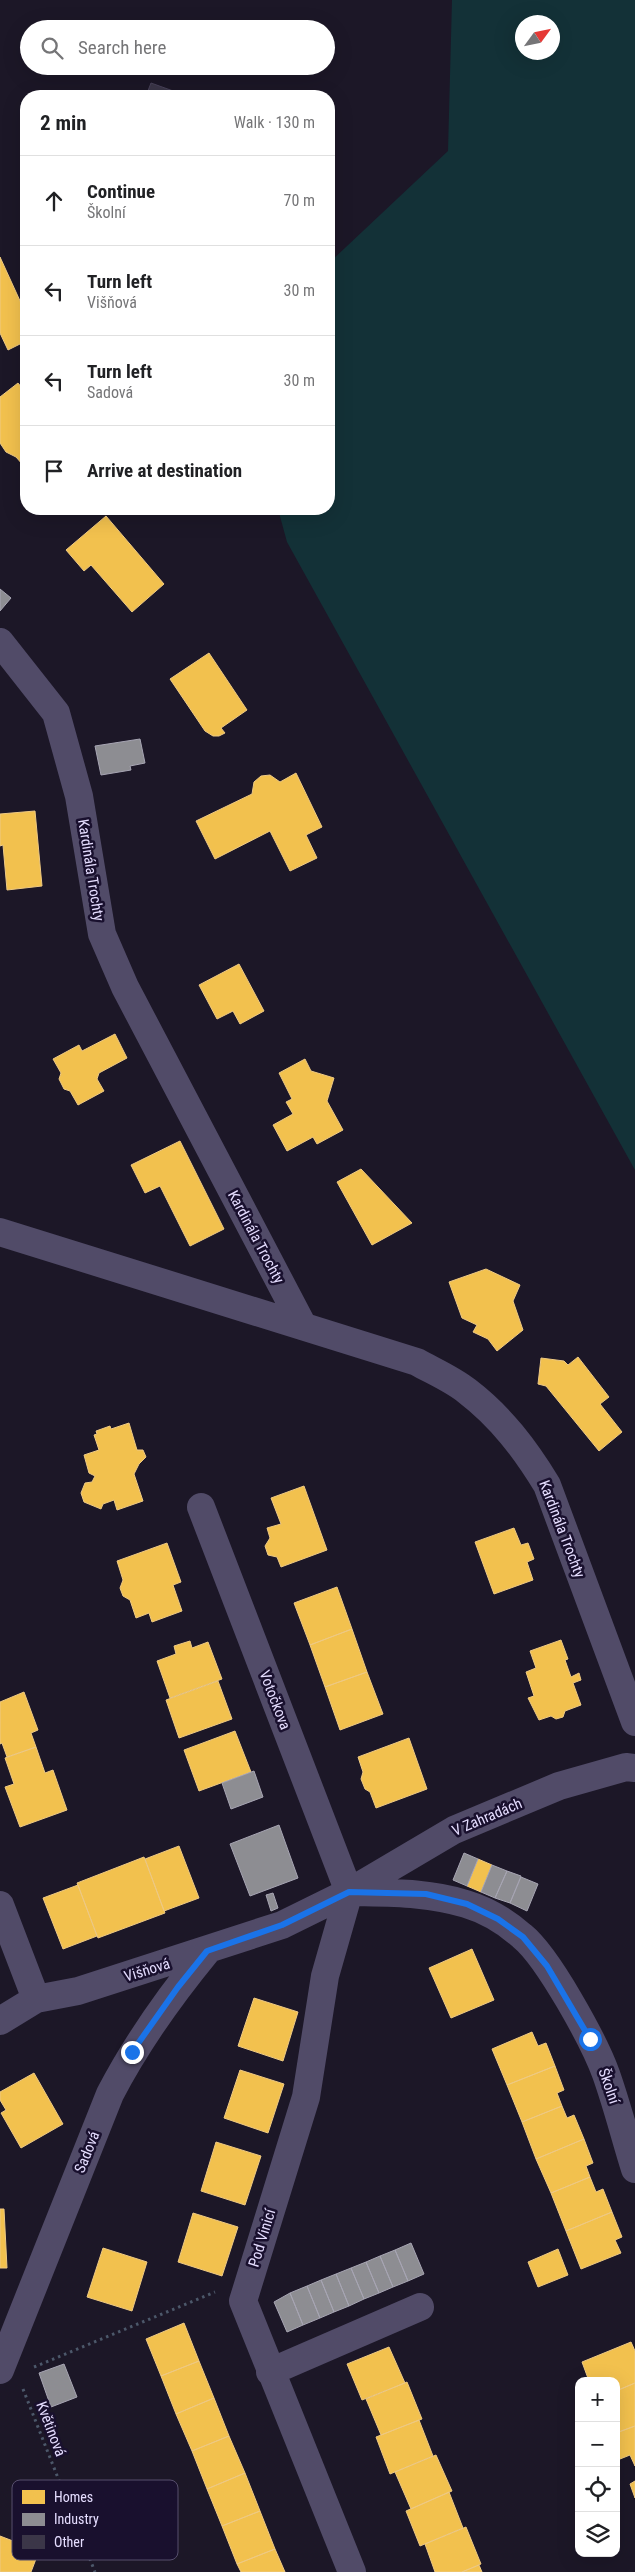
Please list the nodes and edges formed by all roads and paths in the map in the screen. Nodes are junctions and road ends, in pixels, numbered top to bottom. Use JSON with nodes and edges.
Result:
{"nodes":[{"id":1,"x":0,"y":642,"type":"edge"},
{"id":2,"x":0,"y":1232,"type":"edge"},
{"id":3,"x":302,"y":1326,"type":"junction"},
{"id":4,"x":201,"y":1507,"type":"dead end"},
{"id":5,"x":635,"y":1722,"type":"edge"},
{"id":6,"x":632,"y":1760,"type":"edge"},
{"id":7,"x":349,"y":1892,"type":"junction"},
{"id":8,"x":0,"y":1905,"type":"edge"},
{"id":9,"x":207,"y":1951,"type":"junction"},
{"id":10,"x":36,"y":1999,"type":"junction"},
{"id":11,"x":0,"y":2021,"type":"edge"},
{"id":12,"x":635,"y":2169,"type":"edge"},
{"id":13,"x":250,"y":2278,"type":"junction"},
{"id":14,"x":420,"y":2307,"type":"dead end"},
{"id":15,"x":8,"y":2365,"type":"edge"},
{"id":16,"x":270,"y":2372,"type":"junction"},
{"id":17,"x":56,"y":2480,"type":"edge"},
{"id":18,"x":90,"y":2560,"type":"edge"},
{"id":19,"x":95,"y":2572,"type":"edge"},
{"id":20,"x":352,"y":2572,"type":"edge"}],
"edges":[{"from":1,"to":3,"type":"street","name":"Kardinála Trochty"},
{"from":2,"to":3,"type":"street"},
{"from":3,"to":5,"type":"street","name":"Kardinála Trochty"},
{"from":4,"to":7,"type":"street","name":"Votočkova"},
{"from":6,"to":7,"type":"street","name":"V Zahradách"},
{"from":7,"to":9,"type":"street","name":"Višňová"},
{"from":7,"to":12,"type":"street","name":"Školní"},
{"from":7,"to":13,"type":"street","name":"Pod Vinicí"},
{"from":8,"to":10,"type":"street"},
{"from":9,"to":10,"type":"street","name":"Višňová"},
{"from":9,"to":15,"type":"street","name":"Sadová"},
{"from":10,"to":11,"type":"street","name":"Višňová"},
{"from":13,"to":15,"type":"path"},
{"from":13,"to":16,"type":"street","name":"Pod Vinicí"},
{"from":14,"to":16,"type":"street"},
{"from":15,"to":17,"type":"path","name":"Květinová"},
{"from":16,"to":20,"type":"street","name":"Pod Vinicí"},
{"from":18,"to":19,"type":"path","name":"Květinová"}]}
